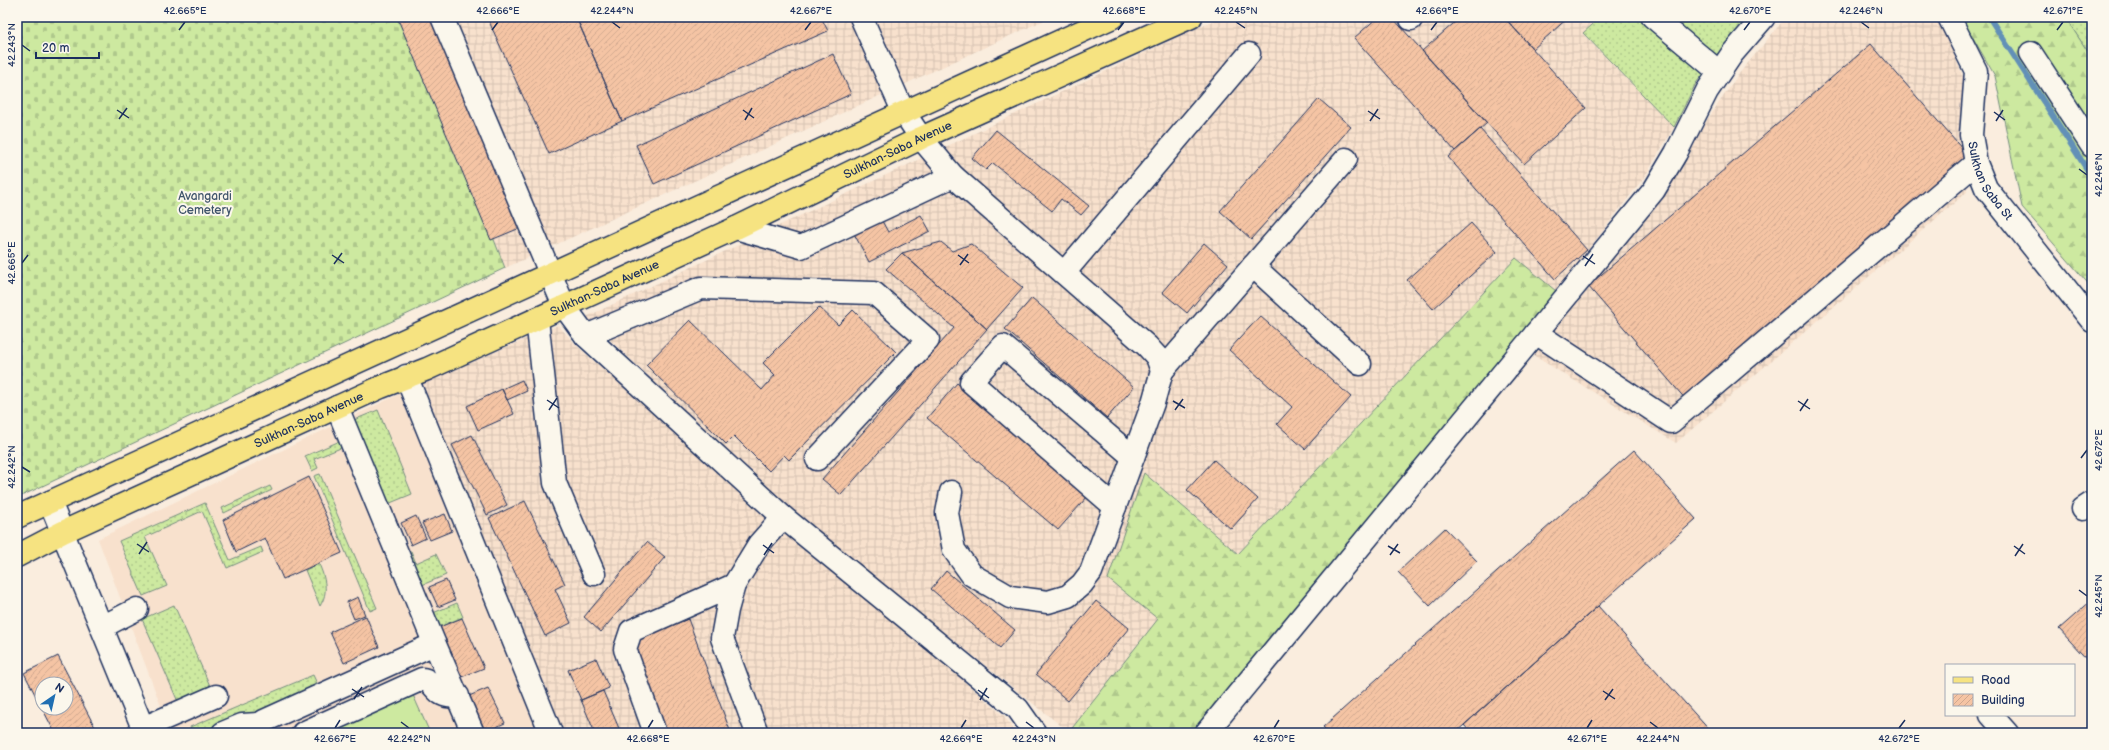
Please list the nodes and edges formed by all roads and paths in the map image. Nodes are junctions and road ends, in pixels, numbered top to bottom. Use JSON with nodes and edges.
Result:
{"nodes":[{"id":1,"x":442,"y":17,"type":"edge"},
{"id":2,"x":861,"y":17,"type":"edge"},
{"id":3,"x":1113,"y":17,"type":"edge"},
{"id":4,"x":1190,"y":17,"type":"edge"},
{"id":5,"x":1653,"y":17,"type":"edge"},
{"id":6,"x":1764,"y":17,"type":"edge"},
{"id":7,"x":1949,"y":17,"type":"edge"},
{"id":8,"x":1679,"y":27,"type":"edge"},
{"id":9,"x":2031,"y":53,"type":"dead end"},
{"id":10,"x":1249,"y":54,"type":"dead end"},
{"id":11,"x":1719,"y":72,"type":"junction"},
{"id":12,"x":903,"y":111,"type":"junction"},
{"id":13,"x":921,"y":138,"type":"junction"},
{"id":14,"x":2092,"y":146,"type":"edge"},
{"id":15,"x":1346,"y":159,"type":"dead end"},
{"id":16,"x":1976,"y":163,"type":"junction"},
{"id":17,"x":953,"y":176,"type":"junction"},
{"id":18,"x":736,"y":228,"type":"junction"},
{"id":19,"x":1253,"y":266,"type":"junction"},
{"id":20,"x":550,"y":273,"type":"junction"},
{"id":21,"x":1064,"y":273,"type":"junction"},
{"id":22,"x":564,"y":306,"type":"junction"},
{"id":23,"x":537,"y":319,"type":"junction"},
{"id":24,"x":2092,"y":321,"type":"edge"},
{"id":25,"x":1536,"y":333,"type":"junction"},
{"id":26,"x":586,"y":336,"type":"junction"},
{"id":27,"x":1360,"y":364,"type":"dead end"},
{"id":28,"x":1162,"y":371,"type":"junction"},
{"id":29,"x":406,"y":376,"type":"junction"},
{"id":30,"x":337,"y":407,"type":"junction"},
{"id":31,"x":1134,"y":457,"type":"junction"},
{"id":32,"x":817,"y":458,"type":"dead end"},
{"id":33,"x":951,"y":492,"type":"dead end"},
{"id":34,"x":50,"y":502,"type":"junction"},
{"id":35,"x":1115,"y":507,"type":"junction"},
{"id":36,"x":17,"y":517,"type":"edge"},
{"id":37,"x":783,"y":517,"type":"junction"},
{"id":38,"x":63,"y":532,"type":"junction"},
{"id":39,"x":17,"y":556,"type":"edge"},
{"id":40,"x":594,"y":574,"type":"dead end"},
{"id":41,"x":734,"y":585,"type":"junction"},
{"id":42,"x":137,"y":610,"type":"dead end"},
{"id":43,"x":102,"y":627,"type":"junction"},
{"id":44,"x":437,"y":649,"type":"junction"},
{"id":45,"x":435,"y":688,"type":"junction"},
{"id":46,"x":216,"y":696,"type":"dead end"},
{"id":47,"x":458,"y":696,"type":"junction"},
{"id":48,"x":1992,"y":716,"type":"edge"},
{"id":49,"x":467,"y":728,"type":"edge"},
{"id":50,"x":144,"y":730,"type":"edge"},
{"id":51,"x":256,"y":730,"type":"edge"},
{"id":52,"x":223,"y":733,"type":"edge"},
{"id":53,"x":303,"y":733,"type":"edge"},
{"id":54,"x":322,"y":733,"type":"edge"},
{"id":55,"x":551,"y":733,"type":"edge"},
{"id":56,"x":655,"y":733,"type":"edge"},
{"id":57,"x":757,"y":733,"type":"edge"},
{"id":58,"x":1035,"y":733,"type":"edge"},
{"id":59,"x":1206,"y":733,"type":"edge"},
{"id":60,"x":2007,"y":733,"type":"edge"}],
"edges":[{"from":1,"to":20,"type":"street"},
{"from":2,"to":12,"type":"street"},
{"from":3,"to":12,"type":"main road"},
{"from":4,"to":13,"type":"main road","name":"Sulkhan-Saba Avenue"},
{"from":5,"to":8,"type":"street"},
{"from":6,"to":11,"type":"street"},
{"from":7,"to":16,"type":"street","name":"Sulkhan Saba St"},
{"from":8,"to":11,"type":"street"},
{"from":9,"to":14,"type":"street"},
{"from":10,"to":21,"type":"street"},
{"from":11,"to":25,"type":"street"},
{"from":12,"to":13,"type":"street"},
{"from":12,"to":20,"type":"main road"},
{"from":13,"to":17,"type":"street"},
{"from":13,"to":18,"type":"main road","name":"Sulkhan-Saba Avenue"},
{"from":15,"to":19,"type":"street"},
{"from":16,"to":24,"type":"street","name":"Sulkhan Saba St"},
{"from":16,"to":25,"type":"street"},
{"from":17,"to":18,"type":"street"},
{"from":17,"to":21,"type":"street"},
{"from":18,"to":22,"type":"main road","name":"Sulkhan-Saba Avenue"},
{"from":19,"to":27,"type":"street"},
{"from":19,"to":28,"type":"street"},
{"from":20,"to":22,"type":"street"},
{"from":20,"to":34,"type":"main road"},
{"from":21,"to":28,"type":"street"},
{"from":22,"to":23,"type":"main road","name":"Sulkhan-Saba Avenue"},
{"from":22,"to":26,"type":"street"},
{"from":23,"to":29,"type":"main road","name":"Sulkhan-Saba Avenue"},
{"from":23,"to":40,"type":"street"},
{"from":25,"to":59,"type":"street"},
{"from":26,"to":32,"type":"street"},
{"from":26,"to":37,"type":"street"},
{"from":28,"to":31,"type":"street"},
{"from":29,"to":30,"type":"main road","name":"Sulkhan-Saba Avenue"},
{"from":29,"to":55,"type":"street"},
{"from":30,"to":38,"type":"main road","name":"Sulkhan-Saba Avenue"},
{"from":30,"to":44,"type":"street"},
{"from":31,"to":35,"type":"street"},
{"from":31,"to":35,"type":"street"},
{"from":33,"to":35,"type":"street"},
{"from":34,"to":36,"type":"main road"},
{"from":34,"to":38,"type":"street"},
{"from":37,"to":41,"type":"street"},
{"from":37,"to":58,"type":"street"},
{"from":38,"to":39,"type":"main road","name":"Sulkhan-Saba Avenue"},
{"from":38,"to":43,"type":"street"},
{"from":41,"to":56,"type":"street"},
{"from":41,"to":57,"type":"street"},
{"from":42,"to":43,"type":"street"},
{"from":43,"to":50,"type":"street"},
{"from":44,"to":47,"type":"street"},
{"from":44,"to":51,"type":"street"},
{"from":45,"to":47,"type":"street"},
{"from":45,"to":53,"type":"street"},
{"from":45,"to":54,"type":"street"},
{"from":46,"to":50,"type":"street"},
{"from":47,"to":49,"type":"street"},
{"from":48,"to":60,"type":"street"},
{"from":51,"to":52,"type":"street"}]}
